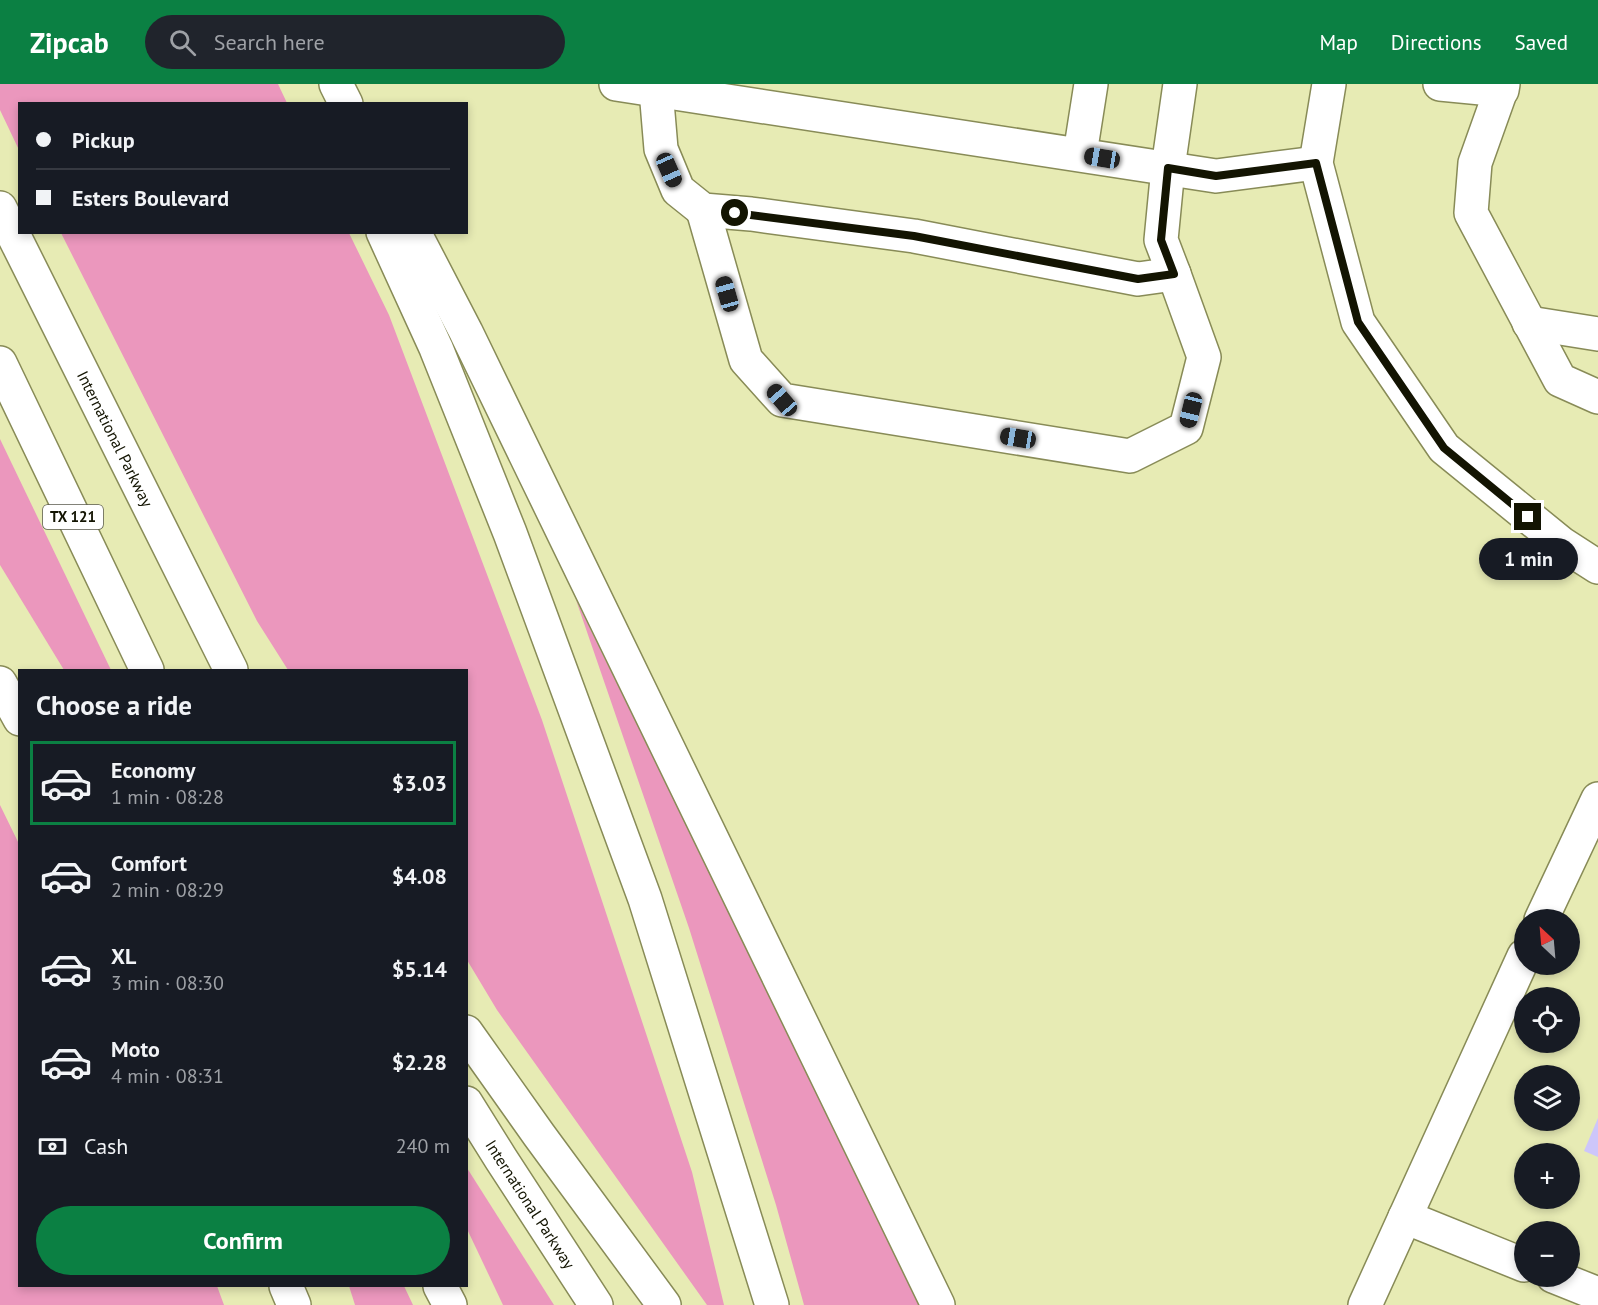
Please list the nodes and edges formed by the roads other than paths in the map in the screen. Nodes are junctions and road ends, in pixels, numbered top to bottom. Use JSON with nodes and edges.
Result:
{"nodes":[{"id":1,"x":314,"y":84,"type":"edge"},
{"id":2,"x":336,"y":84,"type":"edge"},
{"id":3,"x":616,"y":84,"type":"edge"},
{"id":4,"x":1091,"y":84,"type":"edge"},
{"id":5,"x":1180,"y":84,"type":"edge"},
{"id":6,"x":1329,"y":84,"type":"edge"},
{"id":7,"x":1440,"y":84,"type":"edge"},
{"id":8,"x":1502,"y":87,"type":"edge"},
{"id":9,"x":656,"y":90,"type":"junction"},
{"id":10,"x":322,"y":102,"type":"edge"},
{"id":11,"x":345,"y":102,"type":"edge"},
{"id":12,"x":1080,"y":154,"type":"junction"},
{"id":13,"x":1316,"y":163,"type":"junction"},
{"id":14,"x":1168,"y":168,"type":"junction"},
{"id":15,"x":0,"y":208,"type":"edge"},
{"id":16,"x":703,"y":210,"type":"junction"},
{"id":17,"x":384,"y":234,"type":"edge"},
{"id":18,"x":415,"y":234,"type":"edge"},
{"id":19,"x":1174,"y":274,"type":"junction"},
{"id":20,"x":1529,"y":323,"type":"junction"},
{"id":21,"x":1598,"y":334,"type":"edge"},
{"id":22,"x":0,"y":363,"type":"edge"},
{"id":23,"x":1598,"y":397,"type":"edge"},
{"id":24,"x":1598,"y":567,"type":"edge"},
{"id":25,"x":147,"y":669,"type":"edge"},
{"id":26,"x":230,"y":669,"type":"edge"},
{"id":27,"x":0,"y":682,"type":"edge"},
{"id":28,"x":18,"y":715,"type":"edge"},
{"id":29,"x":1598,"y":799,"type":"edge"},
{"id":30,"x":1546,"y":909,"type":"edge"},
{"id":31,"x":1515,"y":975,"type":"edge"},
{"id":32,"x":468,"y":1035,"type":"edge"},
{"id":33,"x":468,"y":1106,"type":"edge"},
{"id":34,"x":1405,"y":1217,"type":"junction"},
{"id":35,"x":1514,"y":1261,"type":"edge"},
{"id":36,"x":286,"y":1287,"type":"edge"},
{"id":37,"x":441,"y":1287,"type":"edge"},
{"id":38,"x":1580,"y":1287,"type":"edge"},
{"id":39,"x":1598,"y":1294,"type":"edge"},
{"id":40,"x":770,"y":1299,"type":"edge"},
{"id":41,"x":294,"y":1305,"type":"edge"},
{"id":42,"x":450,"y":1305,"type":"edge"},
{"id":43,"x":596,"y":1305,"type":"edge"},
{"id":44,"x":664,"y":1305,"type":"edge"},
{"id":45,"x":938,"y":1305,"type":"edge"},
{"id":46,"x":1365,"y":1305,"type":"edge"}],
"edges":[{"from":1,"to":10,"type":"main road"},
{"from":2,"to":11,"type":"main road"},
{"from":3,"to":9,"type":"main road"},
{"from":4,"to":12,"type":"main road"},
{"from":5,"to":14,"type":"main road"},
{"from":6,"to":13,"type":"main road"},
{"from":7,"to":8,"type":"main road"},
{"from":8,"to":20,"type":"main road"},
{"from":9,"to":12,"type":"main road"},
{"from":9,"to":16,"type":"main road"},
{"from":12,"to":14,"type":"main road"},
{"from":13,"to":14,"type":"main road"},
{"from":13,"to":24,"type":"main road"},
{"from":14,"to":19,"type":"main road"},
{"from":15,"to":26,"type":"main road","name":"International Parkway"},
{"from":16,"to":19,"type":"main road"},
{"from":16,"to":19,"type":"main road"},
{"from":17,"to":40,"type":"main road"},
{"from":18,"to":45,"type":"main road"},
{"from":20,"to":21,"type":"main road"},
{"from":20,"to":23,"type":"main road"},
{"from":22,"to":25,"type":"main road","number":"TX 121"},
{"from":27,"to":28,"type":"main road"},
{"from":29,"to":30,"type":"main road"},
{"from":31,"to":34,"type":"main road"},
{"from":32,"to":44,"type":"main road"},
{"from":33,"to":43,"type":"main road","name":"International Parkway"},
{"from":34,"to":35,"type":"main road"},
{"from":34,"to":46,"type":"main road"},
{"from":36,"to":41,"type":"main road"},
{"from":37,"to":42,"type":"main road"},
{"from":38,"to":39,"type":"main road"}]}
